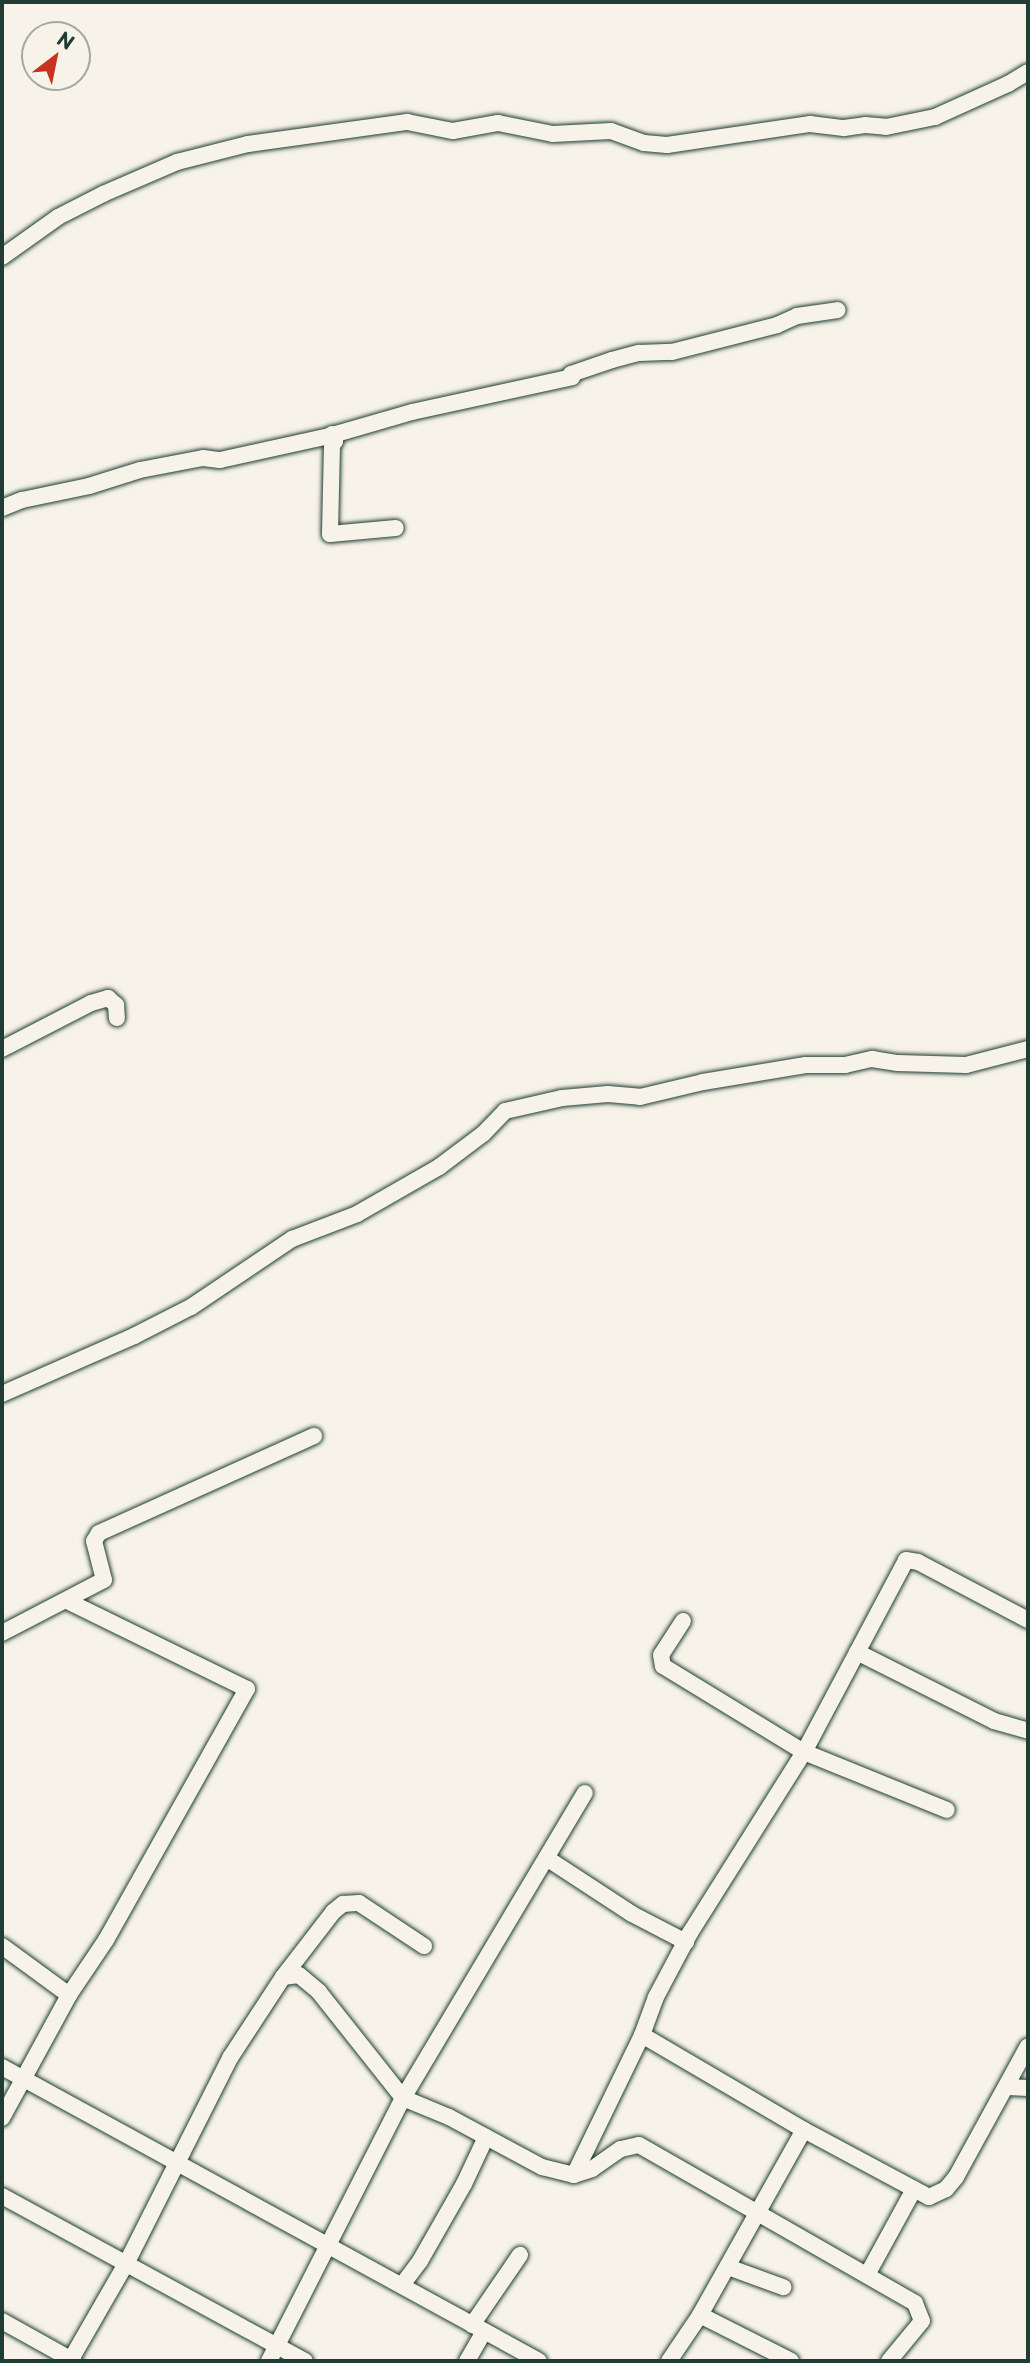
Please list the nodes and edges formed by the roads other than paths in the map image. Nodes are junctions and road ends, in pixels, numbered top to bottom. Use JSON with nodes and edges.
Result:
{"nodes":[{"id":1,"x":1028,"y":72,"type":"edge"},
{"id":2,"x":2,"y":257,"type":"edge"},
{"id":3,"x":838,"y":310,"type":"dead end"},
{"id":4,"x":332,"y":434,"type":"junction"},
{"id":5,"x":2,"y":508,"type":"edge"},
{"id":6,"x":396,"y":528,"type":"dead end"},
{"id":7,"x":117,"y":1018,"type":"dead end"},
{"id":8,"x":2,"y":1049,"type":"edge"},
{"id":9,"x":1028,"y":1049,"type":"edge"},
{"id":10,"x":2,"y":1394,"type":"edge"},
{"id":11,"x":314,"y":1436,"type":"dead end"},
{"id":12,"x":67,"y":1601,"type":"junction"},
{"id":13,"x":1028,"y":1620,"type":"edge"},
{"id":14,"x":683,"y":1621,"type":"dead end"},
{"id":15,"x":2,"y":1633,"type":"edge"},
{"id":16,"x":857,"y":1652,"type":"junction"},
{"id":17,"x":1028,"y":1731,"type":"edge"},
{"id":18,"x":804,"y":1752,"type":"junction"},
{"id":19,"x":585,"y":1793,"type":"dead end"},
{"id":20,"x":947,"y":1811,"type":"dead end"},
{"id":21,"x":548,"y":1859,"type":"junction"},
{"id":22,"x":686,"y":1942,"type":"junction"},
{"id":23,"x":2,"y":1946,"type":"edge"},
{"id":24,"x":424,"y":1946,"type":"dead end"},
{"id":25,"x":283,"y":1977,"type":"junction"},
{"id":26,"x":69,"y":1995,"type":"junction"},
{"id":27,"x":642,"y":2035,"type":"junction"},
{"id":28,"x":1028,"y":2046,"type":"edge"},
{"id":29,"x":2,"y":2067,"type":"edge"},
{"id":30,"x":22,"y":2078,"type":"junction"},
{"id":31,"x":1008,"y":2087,"type":"junction"},
{"id":32,"x":1028,"y":2088,"type":"edge"},
{"id":33,"x":403,"y":2098,"type":"junction"},
{"id":34,"x":2,"y":2118,"type":"edge"},
{"id":35,"x":804,"y":2130,"type":"junction"},
{"id":36,"x":486,"y":2137,"type":"junction"},
{"id":37,"x":178,"y":2164,"type":"junction"},
{"id":38,"x":574,"y":2175,"type":"junction"},
{"id":39,"x":914,"y":2189,"type":"junction"},
{"id":40,"x":2,"y":2196,"type":"edge"},
{"id":41,"x":758,"y":2214,"type":"junction"},
{"id":42,"x":328,"y":2245,"type":"junction"},
{"id":43,"x":520,"y":2255,"type":"dead end"},
{"id":44,"x":127,"y":2262,"type":"junction"},
{"id":45,"x":728,"y":2267,"type":"junction"},
{"id":46,"x":867,"y":2275,"type":"junction"},
{"id":47,"x":402,"y":2285,"type":"junction"},
{"id":48,"x":783,"y":2287,"type":"dead end"},
{"id":49,"x":700,"y":2315,"type":"junction"},
{"id":50,"x":2,"y":2321,"type":"edge"},
{"id":51,"x":478,"y":2328,"type":"junction"},
{"id":52,"x":278,"y":2345,"type":"junction"},
{"id":53,"x":72,"y":2361,"type":"edge"},
{"id":54,"x":270,"y":2361,"type":"edge"},
{"id":55,"x":305,"y":2361,"type":"edge"},
{"id":56,"x":467,"y":2361,"type":"edge"},
{"id":57,"x":539,"y":2361,"type":"edge"},
{"id":58,"x":668,"y":2361,"type":"edge"},
{"id":59,"x":791,"y":2361,"type":"edge"},
{"id":60,"x":889,"y":2361,"type":"edge"}],
"edges":[{"from":1,"to":2,"type":"street"},
{"from":3,"to":4,"type":"street"},
{"from":4,"to":5,"type":"street"},
{"from":4,"to":6,"type":"street"},
{"from":7,"to":8,"type":"street"},
{"from":9,"to":10,"type":"street"},
{"from":11,"to":12,"type":"street"},
{"from":12,"to":15,"type":"street"},
{"from":12,"to":26,"type":"street"},
{"from":13,"to":16,"type":"street"},
{"from":14,"to":18,"type":"street"},
{"from":16,"to":17,"type":"street"},
{"from":16,"to":18,"type":"street"},
{"from":18,"to":20,"type":"street"},
{"from":18,"to":22,"type":"street"},
{"from":19,"to":21,"type":"street"},
{"from":21,"to":22,"type":"street"},
{"from":21,"to":33,"type":"street"},
{"from":22,"to":27,"type":"street"},
{"from":23,"to":26,"type":"street"},
{"from":24,"to":25,"type":"street"},
{"from":25,"to":33,"type":"street"},
{"from":25,"to":37,"type":"street"},
{"from":26,"to":30,"type":"street"},
{"from":27,"to":35,"type":"street"},
{"from":27,"to":38,"type":"street"},
{"from":28,"to":31,"type":"street"},
{"from":29,"to":30,"type":"street"},
{"from":30,"to":34,"type":"street"},
{"from":30,"to":37,"type":"street"},
{"from":31,"to":32,"type":"street"},
{"from":31,"to":39,"type":"street"},
{"from":33,"to":36,"type":"street"},
{"from":33,"to":42,"type":"street"},
{"from":35,"to":39,"type":"street"},
{"from":35,"to":41,"type":"street"},
{"from":36,"to":38,"type":"street"},
{"from":36,"to":47,"type":"street"},
{"from":37,"to":42,"type":"street"},
{"from":37,"to":44,"type":"street"},
{"from":38,"to":41,"type":"street"},
{"from":39,"to":46,"type":"street"},
{"from":40,"to":44,"type":"street"},
{"from":41,"to":45,"type":"street"},
{"from":41,"to":46,"type":"street"},
{"from":42,"to":47,"type":"street"},
{"from":42,"to":52,"type":"street"},
{"from":43,"to":51,"type":"street"},
{"from":44,"to":52,"type":"street"},
{"from":44,"to":53,"type":"street"},
{"from":45,"to":48,"type":"street"},
{"from":45,"to":49,"type":"street"},
{"from":46,"to":60,"type":"street"},
{"from":47,"to":51,"type":"street"},
{"from":49,"to":58,"type":"street"},
{"from":49,"to":59,"type":"street"},
{"from":50,"to":53,"type":"street"},
{"from":51,"to":56,"type":"street"},
{"from":51,"to":57,"type":"street"},
{"from":52,"to":54,"type":"street"},
{"from":52,"to":55,"type":"street"}]}
